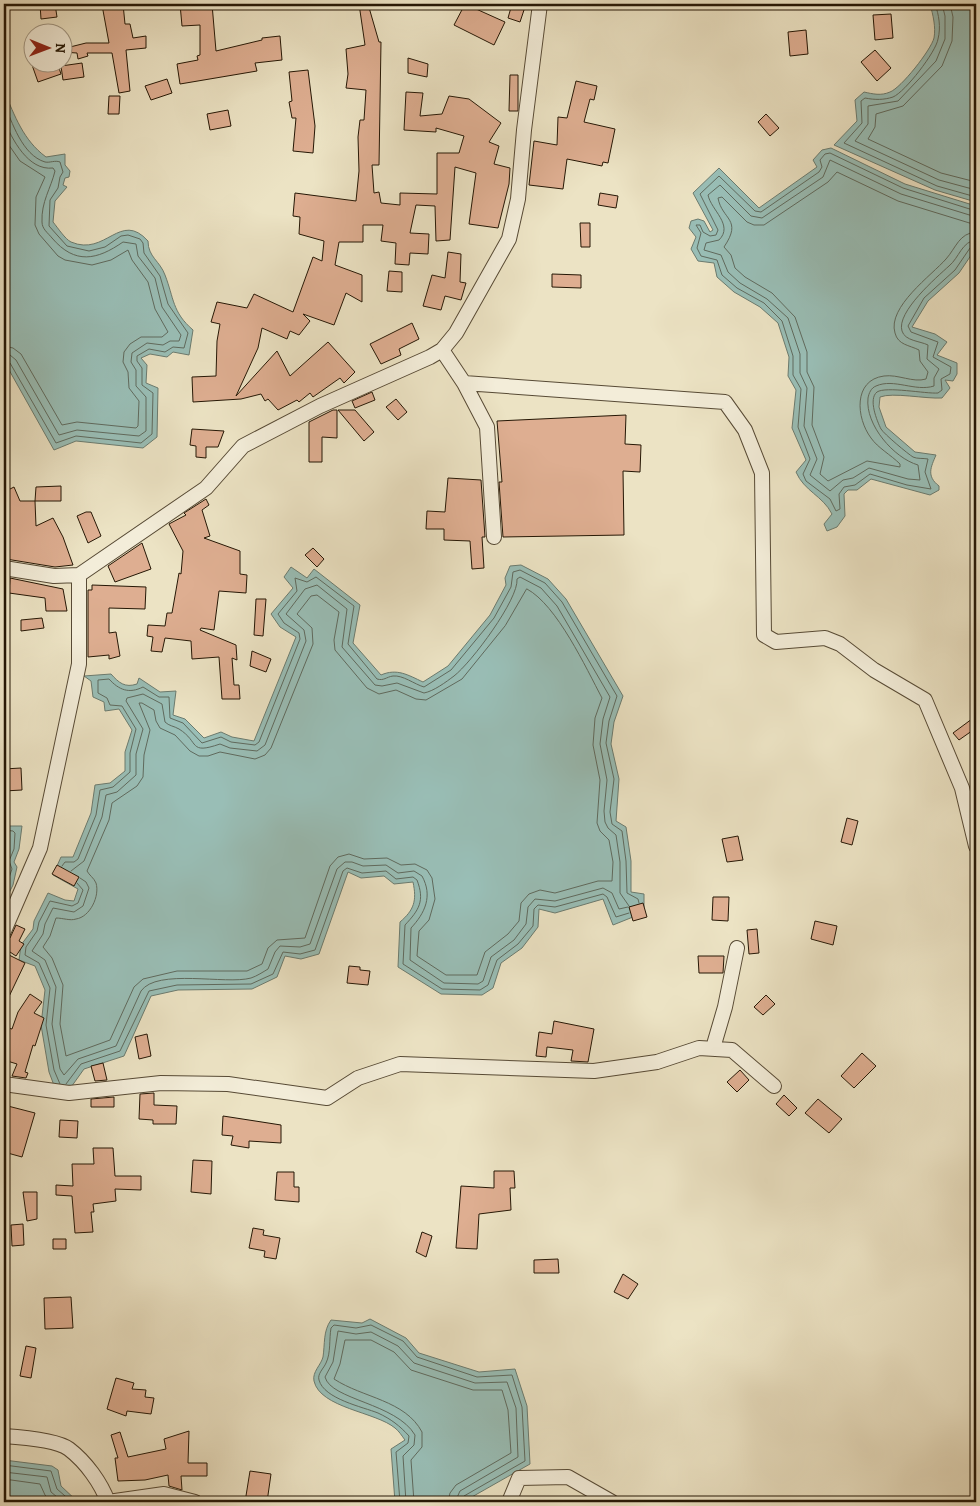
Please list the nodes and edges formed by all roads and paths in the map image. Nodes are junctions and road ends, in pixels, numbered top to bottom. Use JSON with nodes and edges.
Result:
{"nodes":[{"id":1,"x":540,"y":4,"type":"edge"},
{"id":2,"x":442,"y":350,"type":"junction"},
{"id":3,"x":464,"y":383,"type":"junction"},
{"id":4,"x":494,"y":537,"type":"dead end"},
{"id":5,"x":4,"y":568,"type":"edge"},
{"id":6,"x":79,"y":575,"type":"junction"},
{"id":7,"x":976,"y":846,"type":"edge"},
{"id":8,"x":4,"y":932,"type":"edge"},
{"id":9,"x":737,"y":948,"type":"dead end"},
{"id":10,"x":713,"y":1048,"type":"junction"},
{"id":11,"x":4,"y":1084,"type":"edge"},
{"id":12,"x":774,"y":1086,"type":"dead end"},
{"id":13,"x":4,"y":1436,"type":"edge"},
{"id":14,"x":195,"y":1502,"type":"edge"},
{"id":15,"x":510,"y":1502,"type":"edge"},
{"id":16,"x":612,"y":1502,"type":"edge"}],
"edges":[{"from":1,"to":2,"type":"street"},
{"from":2,"to":3,"type":"street"},
{"from":2,"to":6,"type":"street"},
{"from":3,"to":4,"type":"street"},
{"from":3,"to":7,"type":"street"},
{"from":5,"to":6,"type":"street"},
{"from":6,"to":8,"type":"street"},
{"from":9,"to":10,"type":"street"},
{"from":10,"to":11,"type":"street"},
{"from":10,"to":12,"type":"street"},
{"from":13,"to":14,"type":"street"},
{"from":15,"to":16,"type":"street"}]}
